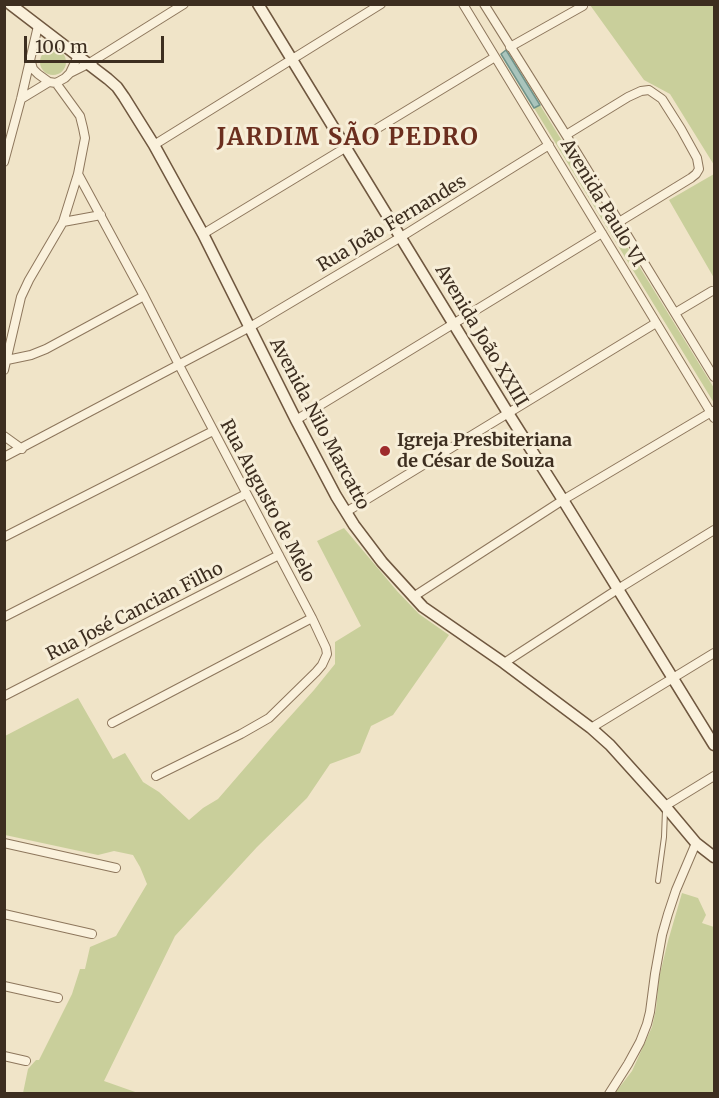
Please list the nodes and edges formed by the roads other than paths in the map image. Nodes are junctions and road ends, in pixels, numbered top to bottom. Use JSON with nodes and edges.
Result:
{"nodes":[{"id":1,"x":10,"y":4,"type":"edge"},
{"id":2,"x":184,"y":4,"type":"edge"},
{"id":3,"x":258,"y":4,"type":"edge"},
{"id":4,"x":381,"y":4,"type":"edge"},
{"id":5,"x":463,"y":4,"type":"edge"},
{"id":6,"x":484,"y":4,"type":"edge"},
{"id":7,"x":582,"y":6,"type":"edge"},
{"id":8,"x":38,"y":26,"type":"junction"},
{"id":9,"x":510,"y":47,"type":"junction"},
{"id":10,"x":78,"y":56,"type":"junction"},
{"id":11,"x":495,"y":57,"type":"junction"},
{"id":12,"x":292,"y":59,"type":"junction"},
{"id":13,"x":30,"y":61,"type":"junction"},
{"id":14,"x":88,"y":64,"type":"junction"},
{"id":15,"x":70,"y":73,"type":"junction"},
{"id":16,"x":52,"y":82,"type":"junction"},
{"id":17,"x":21,"y":99,"type":"junction"},
{"id":18,"x":566,"y":135,"type":"junction"},
{"id":19,"x":154,"y":145,"type":"junction"},
{"id":20,"x":549,"y":145,"type":"junction"},
{"id":21,"x":347,"y":148,"type":"junction"},
{"id":22,"x":4,"y":162,"type":"edge"},
{"id":23,"x":78,"y":174,"type":"junction"},
{"id":24,"x":101,"y":215,"type":"junction"},
{"id":25,"x":63,"y":222,"type":"junction"},
{"id":26,"x":620,"y":222,"type":"junction"},
{"id":27,"x":602,"y":233,"type":"junction"},
{"id":28,"x":203,"y":234,"type":"junction"},
{"id":29,"x":401,"y":237,"type":"junction"},
{"id":30,"x":712,"y":291,"type":"dead end"},
{"id":31,"x":144,"y":296,"type":"junction"},
{"id":32,"x":675,"y":313,"type":"junction"},
{"id":33,"x":656,"y":323,"type":"junction"},
{"id":34,"x":454,"y":324,"type":"junction"},
{"id":35,"x":250,"y":327,"type":"junction"},
{"id":36,"x":7,"y":360,"type":"junction"},
{"id":37,"x":179,"y":365,"type":"junction"},
{"id":38,"x":4,"y":370,"type":"edge"},
{"id":39,"x":714,"y":377,"type":"edge"},
{"id":40,"x":508,"y":413,"type":"junction"},
{"id":41,"x":713,"y":414,"type":"edge"},
{"id":42,"x":296,"y":420,"type":"junction"},
{"id":43,"x":213,"y":431,"type":"junction"},
{"id":44,"x":4,"y":436,"type":"edge"},
{"id":45,"x":22,"y":449,"type":"junction"},
{"id":46,"x":4,"y":457,"type":"edge"},
{"id":47,"x":246,"y":494,"type":"junction"},
{"id":48,"x":563,"y":500,"type":"junction"},
{"id":49,"x":346,"y":512,"type":"junction"},
{"id":50,"x":714,"y":530,"type":"edge"},
{"id":51,"x":4,"y":537,"type":"edge"},
{"id":52,"x":279,"y":555,"type":"junction"},
{"id":53,"x":618,"y":589,"type":"junction"},
{"id":54,"x":413,"y":597,"type":"junction"},
{"id":55,"x":4,"y":616,"type":"edge"},
{"id":56,"x":312,"y":618,"type":"junction"},
{"id":57,"x":714,"y":653,"type":"edge"},
{"id":58,"x":504,"y":663,"type":"junction"},
{"id":59,"x":674,"y":678,"type":"junction"},
{"id":60,"x":4,"y":696,"type":"edge"},
{"id":61,"x":112,"y":723,"type":"dead end"},
{"id":62,"x":591,"y":728,"type":"junction"},
{"id":63,"x":714,"y":745,"type":"edge"},
{"id":64,"x":156,"y":776,"type":"dead end"},
{"id":65,"x":714,"y":776,"type":"edge"},
{"id":66,"x":665,"y":806,"type":"junction"},
{"id":67,"x":4,"y":843,"type":"edge"},
{"id":68,"x":696,"y":843,"type":"junction"},
{"id":69,"x":714,"y":857,"type":"edge"},
{"id":70,"x":116,"y":868,"type":"dead end"},
{"id":71,"x":658,"y":881,"type":"dead end"},
{"id":72,"x":4,"y":914,"type":"edge"},
{"id":73,"x":92,"y":934,"type":"dead end"},
{"id":74,"x":4,"y":986,"type":"edge"},
{"id":75,"x":58,"y":998,"type":"dead end"},
{"id":76,"x":4,"y":1056,"type":"edge"},
{"id":77,"x":26,"y":1061,"type":"dead end"},
{"id":78,"x":609,"y":1094,"type":"edge"}],
"edges":[{"from":1,"to":8,"type":"street","name":"Avenida Nilo Marcatto"},
{"from":2,"to":14,"type":"street"},
{"from":3,"to":12,"type":"street","name":"Avenida João XXIII"},
{"from":4,"to":12,"type":"street"},
{"from":5,"to":11,"type":"street","name":"Avenida Paulo VI"},
{"from":6,"to":9,"type":"street","name":"Avenida Paulo VI"},
{"from":7,"to":9,"type":"street"},
{"from":8,"to":10,"type":"street","name":"Avenida Nilo Marcatto"},
{"from":8,"to":13,"type":"street"},
{"from":9,"to":18,"type":"street","name":"Avenida Paulo VI"},
{"from":10,"to":14,"type":"street","name":"Avenida Nilo Marcatto"},
{"from":10,"to":15,"type":"street"},
{"from":11,"to":20,"type":"street","name":"Avenida Paulo VI"},
{"from":11,"to":21,"type":"street"},
{"from":12,"to":19,"type":"street"},
{"from":12,"to":21,"type":"street","name":"Avenida João XXIII"},
{"from":13,"to":16,"type":"street"},
{"from":13,"to":17,"type":"street"},
{"from":14,"to":15,"type":"street"},
{"from":14,"to":19,"type":"street","name":"Avenida Nilo Marcatto"},
{"from":15,"to":16,"type":"street"},
{"from":16,"to":17,"type":"street"},
{"from":16,"to":23,"type":"street"},
{"from":17,"to":22,"type":"street"},
{"from":18,"to":26,"type":"street","name":"Avenida Paulo VI"},
{"from":18,"to":26,"type":"street"},
{"from":19,"to":28,"type":"street","name":"Avenida Nilo Marcatto"},
{"from":20,"to":27,"type":"street","name":"Avenida Paulo VI"},
{"from":20,"to":29,"type":"street","name":"Rua João Fernandes"},
{"from":21,"to":28,"type":"street"},
{"from":21,"to":29,"type":"street","name":"Avenida João XXIII"},
{"from":23,"to":24,"type":"street","name":"Rua Augusto de Melo"},
{"from":23,"to":25,"type":"street"},
{"from":24,"to":25,"type":"street"},
{"from":24,"to":31,"type":"street","name":"Rua Augusto de Melo"},
{"from":25,"to":36,"type":"street"},
{"from":26,"to":32,"type":"street","name":"Avenida Paulo VI"},
{"from":27,"to":33,"type":"street","name":"Avenida Paulo VI"},
{"from":27,"to":34,"type":"street"},
{"from":28,"to":35,"type":"street","name":"Avenida Nilo Marcatto"},
{"from":29,"to":34,"type":"street","name":"Avenida João XXIII"},
{"from":29,"to":35,"type":"street","name":"Rua João Fernandes"},
{"from":30,"to":32,"type":"street"},
{"from":31,"to":36,"type":"street"},
{"from":31,"to":37,"type":"street","name":"Rua Augusto de Melo"},
{"from":32,"to":39,"type":"street","name":"Avenida Paulo VI"},
{"from":33,"to":40,"type":"street"},
{"from":33,"to":41,"type":"street","name":"Avenida Paulo VI"},
{"from":34,"to":40,"type":"street","name":"Avenida João XXIII"},
{"from":34,"to":42,"type":"street"},
{"from":35,"to":37,"type":"street","name":"Rua João Fernandes"},
{"from":35,"to":42,"type":"street","name":"Avenida Nilo Marcatto"},
{"from":36,"to":38,"type":"street"},
{"from":37,"to":43,"type":"street","name":"Rua Augusto de Melo"},
{"from":37,"to":45,"type":"street","name":"Rua João Fernandes"},
{"from":40,"to":48,"type":"street","name":"Avenida João XXIII"},
{"from":40,"to":49,"type":"street"},
{"from":41,"to":48,"type":"street"},
{"from":42,"to":49,"type":"street","name":"Avenida Nilo Marcatto"},
{"from":43,"to":47,"type":"street","name":"Rua Augusto de Melo"},
{"from":43,"to":51,"type":"street"},
{"from":44,"to":45,"type":"street"},
{"from":45,"to":46,"type":"street","name":"Rua João Fernandes"},
{"from":47,"to":52,"type":"street","name":"Rua Augusto de Melo"},
{"from":47,"to":55,"type":"street"},
{"from":48,"to":53,"type":"street","name":"Avenida João XXIII"},
{"from":48,"to":54,"type":"street"},
{"from":49,"to":54,"type":"street","name":"Avenida Nilo Marcatto"},
{"from":50,"to":53,"type":"street"},
{"from":52,"to":56,"type":"street","name":"Rua Augusto de Melo"},
{"from":52,"to":60,"type":"street","name":"Rua José Cancian Filho"},
{"from":53,"to":58,"type":"street"},
{"from":53,"to":59,"type":"street","name":"Avenida João XXIII"},
{"from":54,"to":58,"type":"street","name":"Avenida Nilo Marcatto"},
{"from":56,"to":61,"type":"street"},
{"from":56,"to":64,"type":"street","name":"Rua Augusto de Melo"},
{"from":57,"to":59,"type":"street"},
{"from":58,"to":62,"type":"street","name":"Avenida Nilo Marcatto"},
{"from":59,"to":62,"type":"street"},
{"from":59,"to":63,"type":"street","name":"Avenida João XXIII"},
{"from":62,"to":66,"type":"street","name":"Avenida Nilo Marcatto"},
{"from":65,"to":66,"type":"street"},
{"from":66,"to":68,"type":"street","name":"Avenida Nilo Marcatto"},
{"from":66,"to":71,"type":"lane"},
{"from":67,"to":70,"type":"street"},
{"from":68,"to":69,"type":"street","name":"Avenida Nilo Marcatto"},
{"from":68,"to":78,"type":"street"},
{"from":72,"to":73,"type":"street"},
{"from":74,"to":75,"type":"street"},
{"from":76,"to":77,"type":"street"}]}
